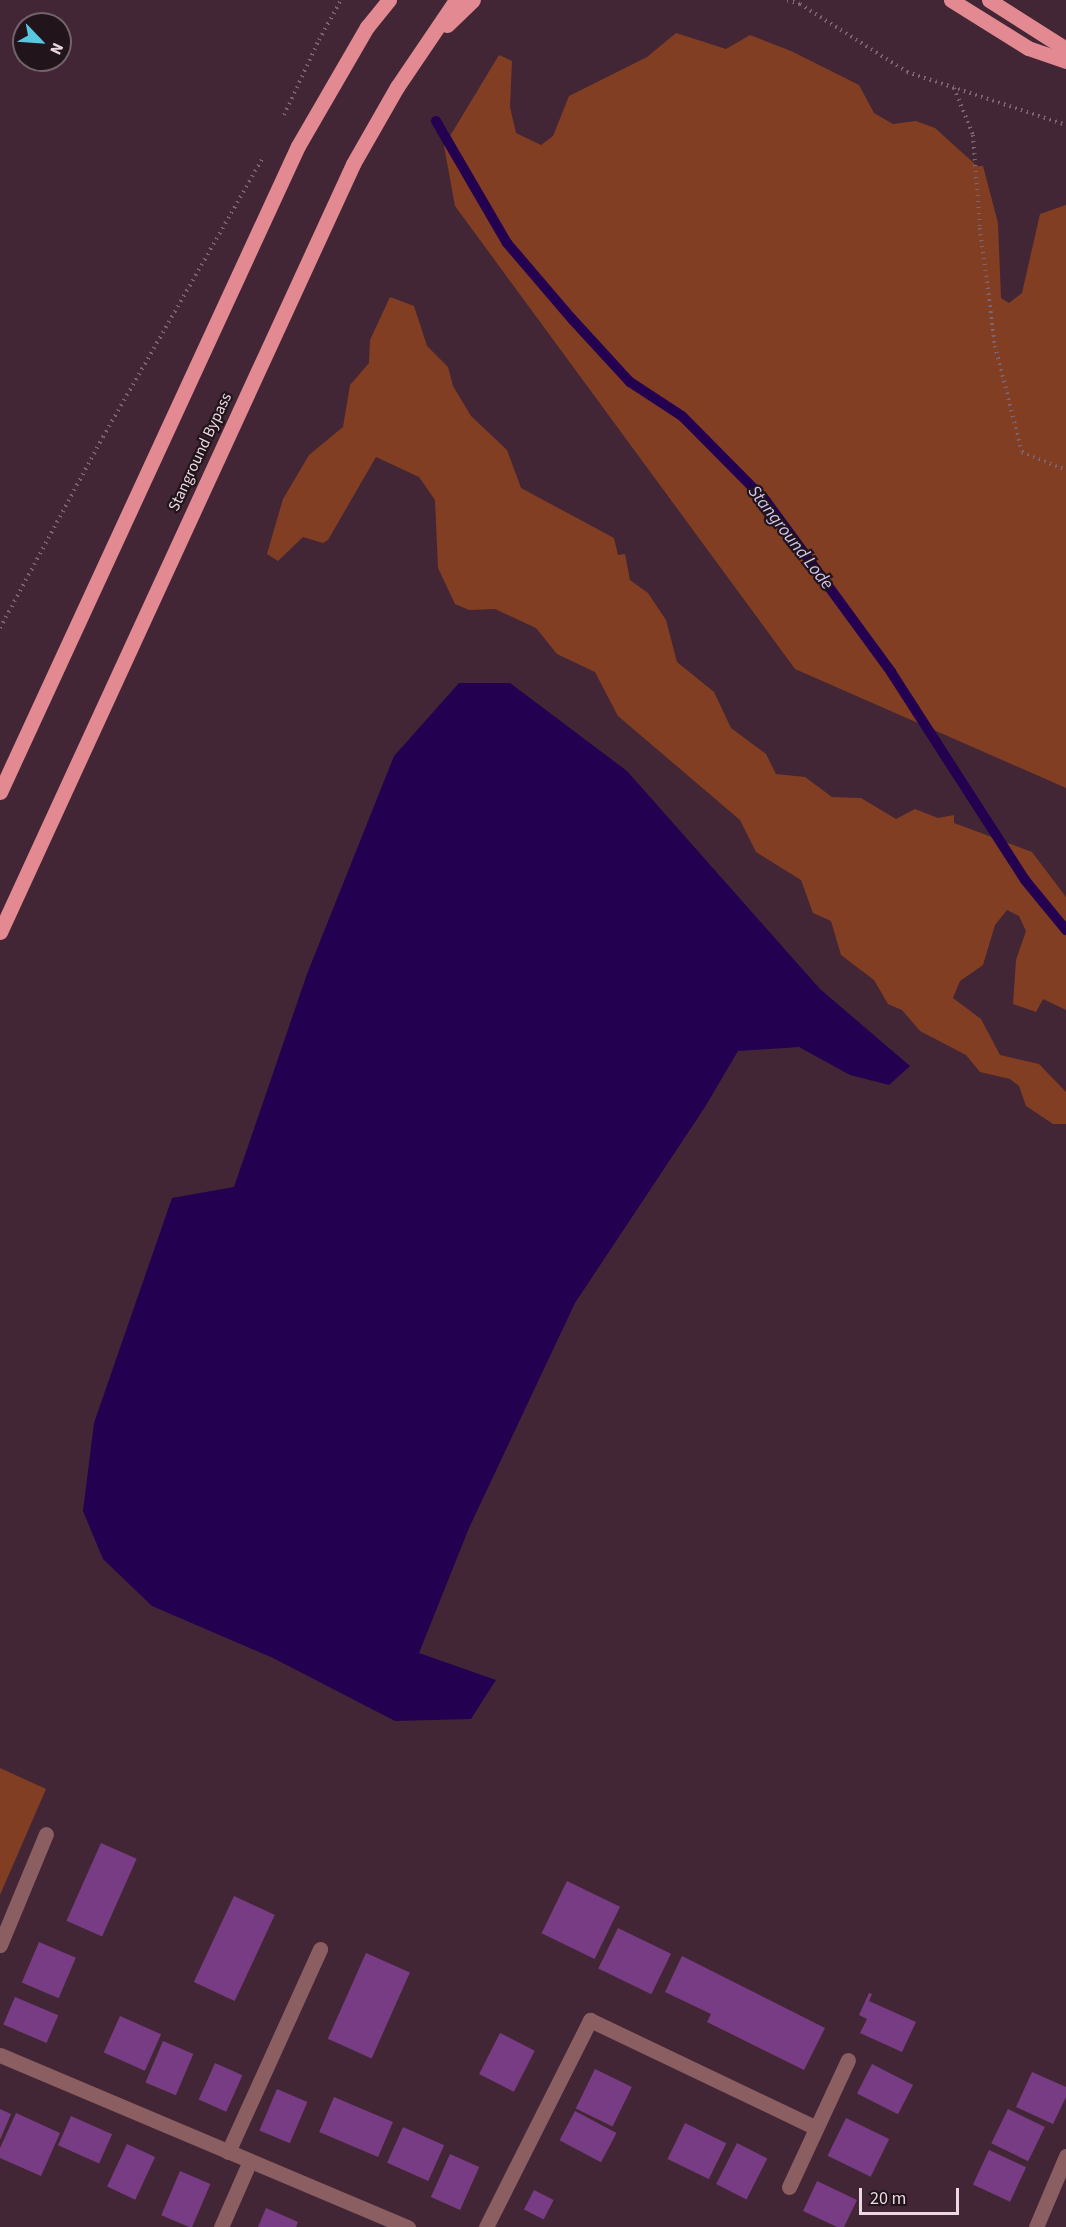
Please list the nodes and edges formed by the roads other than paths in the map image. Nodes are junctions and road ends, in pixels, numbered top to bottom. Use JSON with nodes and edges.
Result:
{"nodes":[{"id":1,"x":389,"y":0,"type":"edge"},
{"id":2,"x":456,"y":0,"type":"edge"},
{"id":3,"x":473,"y":0,"type":"edge"},
{"id":4,"x":951,"y":0,"type":"edge"},
{"id":5,"x":990,"y":0,"type":"edge"},
{"id":6,"x":431,"y":39,"type":"junction"},
{"id":7,"x":1066,"y":49,"type":"edge"},
{"id":8,"x":1066,"y":61,"type":"edge"},
{"id":9,"x":0,"y":792,"type":"edge"},
{"id":10,"x":0,"y":932,"type":"edge"},
{"id":11,"x":46,"y":1834,"type":"dead end"},
{"id":12,"x":0,"y":1945,"type":"edge"},
{"id":13,"x":320,"y":1949,"type":"dead end"},
{"id":14,"x":0,"y":2055,"type":"edge"},
{"id":15,"x":848,"y":2060,"type":"dead end"},
{"id":16,"x":816,"y":2128,"type":"junction"},
{"id":17,"x":228,"y":2152,"type":"junction"},
{"id":18,"x":1066,"y":2156,"type":"edge"},
{"id":19,"x":250,"y":2161,"type":"junction"},
{"id":20,"x":789,"y":2187,"type":"dead end"},
{"id":21,"x":221,"y":2227,"type":"edge"},
{"id":22,"x":405,"y":2227,"type":"edge"},
{"id":23,"x":486,"y":2227,"type":"edge"},
{"id":24,"x":1036,"y":2227,"type":"edge"}],
"edges":[{"from":1,"to":9,"type":"main road"},
{"from":2,"to":6,"type":"main road","name":"Stanground Bypass"},
{"from":3,"to":6,"type":"main road"},
{"from":4,"to":8,"type":"main road"},
{"from":5,"to":7,"type":"main road"},
{"from":6,"to":10,"type":"main road","name":"Stanground Bypass"},
{"from":11,"to":12,"type":"street"},
{"from":13,"to":17,"type":"street"},
{"from":14,"to":17,"type":"street"},
{"from":15,"to":16,"type":"street"},
{"from":16,"to":20,"type":"street"},
{"from":16,"to":23,"type":"street"},
{"from":17,"to":19,"type":"street"},
{"from":18,"to":24,"type":"street"},
{"from":19,"to":21,"type":"street"},
{"from":19,"to":22,"type":"street"}]}
